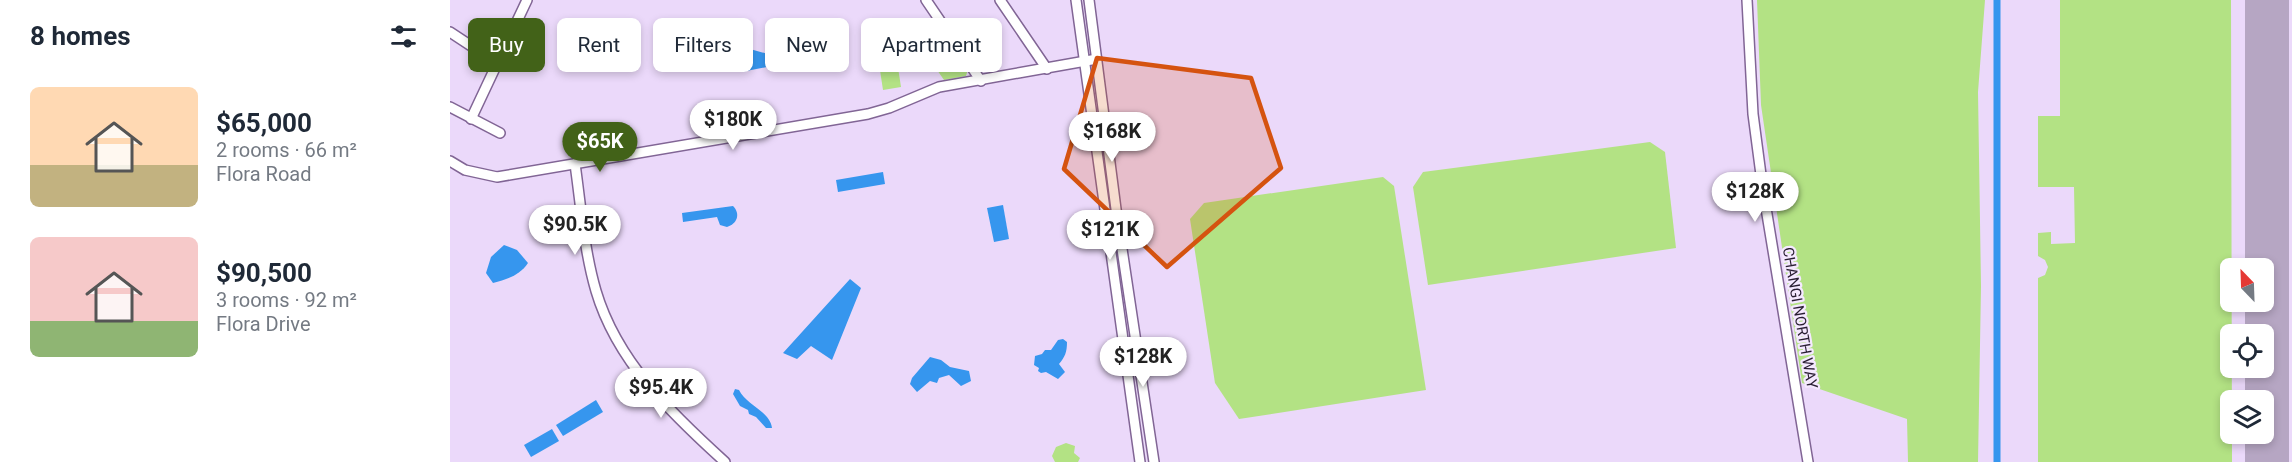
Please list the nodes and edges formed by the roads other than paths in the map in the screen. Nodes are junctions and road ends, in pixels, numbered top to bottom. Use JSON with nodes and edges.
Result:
{"nodes":[{"id":1,"x":926,"y":0,"type":"edge"},
{"id":2,"x":1000,"y":0,"type":"edge"},
{"id":3,"x":1076,"y":0,"type":"edge"},
{"id":4,"x":1089,"y":0,"type":"edge"},
{"id":5,"x":1747,"y":0,"type":"edge"},
{"id":6,"x":524,"y":1,"type":"edge"},
{"id":7,"x":517,"y":18,"type":"edge"},
{"id":8,"x":450,"y":32,"type":"edge"},
{"id":9,"x":468,"y":44,"type":"edge"},
{"id":10,"x":1097,"y":59,"type":"junction"},
{"id":11,"x":1084,"y":61,"type":"junction"},
{"id":12,"x":1047,"y":69,"type":"junction"},
{"id":13,"x":493,"y":72,"type":"edge"},
{"id":14,"x":981,"y":81,"type":"junction"},
{"id":15,"x":450,"y":107,"type":"edge"},
{"id":16,"x":471,"y":119,"type":"junction"},
{"id":17,"x":500,"y":133,"type":"dead end"},
{"id":18,"x":450,"y":161,"type":"edge"},
{"id":19,"x":575,"y":164,"type":"junction"},
{"id":20,"x":1132,"y":308,"type":"junction"},
{"id":21,"x":1119,"y":317,"type":"junction"},
{"id":22,"x":724,"y":462,"type":"edge"},
{"id":23,"x":1140,"y":462,"type":"edge"},
{"id":24,"x":1154,"y":462,"type":"edge"},
{"id":25,"x":1808,"y":462,"type":"edge"}],
"edges":[{"from":1,"to":14,"type":"street"},
{"from":2,"to":12,"type":"street"},
{"from":3,"to":11,"type":"street"},
{"from":4,"to":10,"type":"street"},
{"from":5,"to":25,"type":"street","name":"CHANGI NORTH WAY"},
{"from":6,"to":7,"type":"street"},
{"from":8,"to":9,"type":"street"},
{"from":10,"to":11,"type":"street"},
{"from":10,"to":20,"type":"street"},
{"from":11,"to":12,"type":"street"},
{"from":11,"to":21,"type":"street"},
{"from":12,"to":14,"type":"street"},
{"from":13,"to":16,"type":"street"},
{"from":14,"to":19,"type":"street"},
{"from":15,"to":16,"type":"street"},
{"from":16,"to":17,"type":"street"},
{"from":18,"to":19,"type":"street"},
{"from":19,"to":22,"type":"street"},
{"from":20,"to":21,"type":"street"},
{"from":20,"to":24,"type":"street"},
{"from":21,"to":23,"type":"street"}]}
